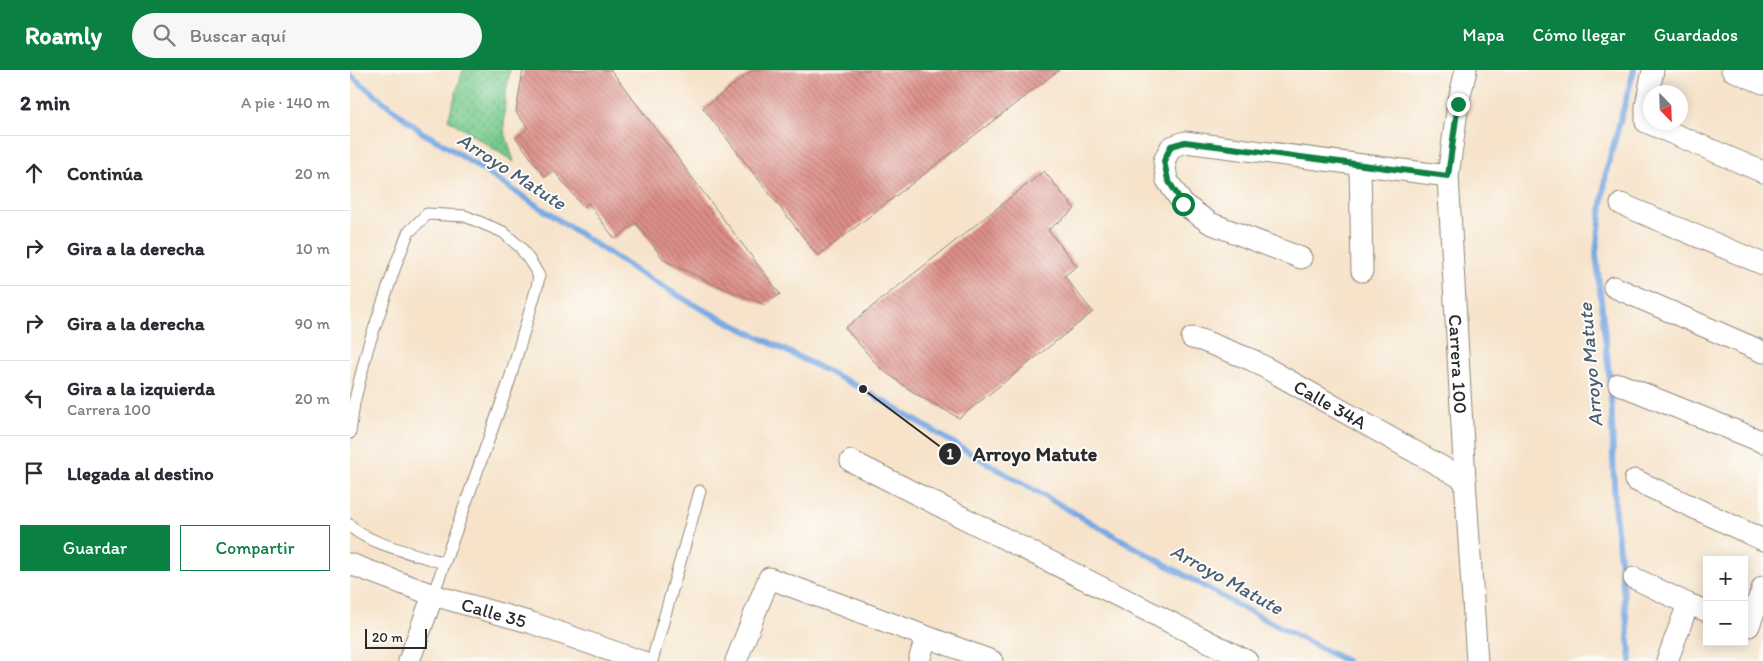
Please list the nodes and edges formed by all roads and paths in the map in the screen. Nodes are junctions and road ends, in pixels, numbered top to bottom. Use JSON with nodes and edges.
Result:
{"nodes":[{"id":1,"x":1466,"y":70,"type":"edge"},
{"id":2,"x":1653,"y":70,"type":"edge"},
{"id":3,"x":1732,"y":70,"type":"edge"},
{"id":4,"x":1763,"y":83,"type":"edge"},
{"id":5,"x":1360,"y":165,"type":"junction"},
{"id":6,"x":1763,"y":172,"type":"edge"},
{"id":7,"x":1448,"y":176,"type":"junction"},
{"id":8,"x":1621,"y":204,"type":"dead end"},
{"id":9,"x":1301,"y":258,"type":"dead end"},
{"id":10,"x":1763,"y":264,"type":"edge"},
{"id":11,"x":1362,"y":271,"type":"dead end"},
{"id":12,"x":1614,"y":287,"type":"dead end"},
{"id":13,"x":1192,"y":338,"type":"dead end"},
{"id":14,"x":1763,"y":352,"type":"edge"},
{"id":15,"x":1619,"y":384,"type":"dead end"},
{"id":16,"x":350,"y":433,"type":"edge"},
{"id":17,"x":1763,"y":442,"type":"edge"},
{"id":18,"x":851,"y":461,"type":"dead end"},
{"id":19,"x":1465,"y":480,"type":"junction"},
{"id":20,"x":1635,"y":480,"type":"dead end"},
{"id":21,"x":700,"y":491,"type":"dead end"},
{"id":22,"x":350,"y":526,"type":"edge"},
{"id":23,"x":1763,"y":540,"type":"edge"},
{"id":24,"x":444,"y":563,"type":"junction"},
{"id":25,"x":350,"y":564,"type":"edge"},
{"id":26,"x":1634,"y":578,"type":"dead end"},
{"id":27,"x":1763,"y":587,"type":"edge"},
{"id":28,"x":433,"y":595,"type":"junction"},
{"id":29,"x":1697,"y":607,"type":"edge"},
{"id":30,"x":1752,"y":627,"type":"edge"},
{"id":31,"x":926,"y":637,"type":"junction"},
{"id":32,"x":409,"y":661,"type":"edge"},
{"id":33,"x":640,"y":661,"type":"edge"},
{"id":34,"x":652,"y":661,"type":"edge"},
{"id":35,"x":736,"y":661,"type":"edge"},
{"id":36,"x":919,"y":661,"type":"edge"},
{"id":37,"x":992,"y":661,"type":"edge"},
{"id":38,"x":1247,"y":661,"type":"edge"},
{"id":39,"x":1477,"y":661,"type":"edge"},
{"id":40,"x":1667,"y":661,"type":"edge"}],
"edges":[{"from":1,"to":7,"type":"street","name":"Carrera 100"},
{"from":2,"to":6,"type":"street"},
{"from":3,"to":4,"type":"street"},
{"from":5,"to":7,"type":"street"},
{"from":5,"to":9,"type":"street"},
{"from":5,"to":11,"type":"street"},
{"from":7,"to":19,"type":"street","name":"Carrera 100"},
{"from":8,"to":10,"type":"street"},
{"from":12,"to":14,"type":"street"},
{"from":13,"to":19,"type":"street","name":"Calle 34A"},
{"from":15,"to":17,"type":"street"},
{"from":16,"to":24,"type":"lane"},
{"from":18,"to":38,"type":"street"},
{"from":19,"to":39,"type":"street","name":"Carrera 100"},
{"from":20,"to":23,"type":"street"},
{"from":21,"to":34,"type":"lane"},
{"from":22,"to":24,"type":"lane"},
{"from":24,"to":28,"type":"lane"},
{"from":25,"to":28,"type":"street","name":"Calle 35"},
{"from":26,"to":29,"type":"street"},
{"from":27,"to":30,"type":"street"},
{"from":28,"to":32,"type":"street"},
{"from":28,"to":33,"type":"street","name":"Calle 35"},
{"from":29,"to":40,"type":"street"},
{"from":31,"to":35,"type":"street"},
{"from":31,"to":36,"type":"street"},
{"from":31,"to":37,"type":"street"}]}
